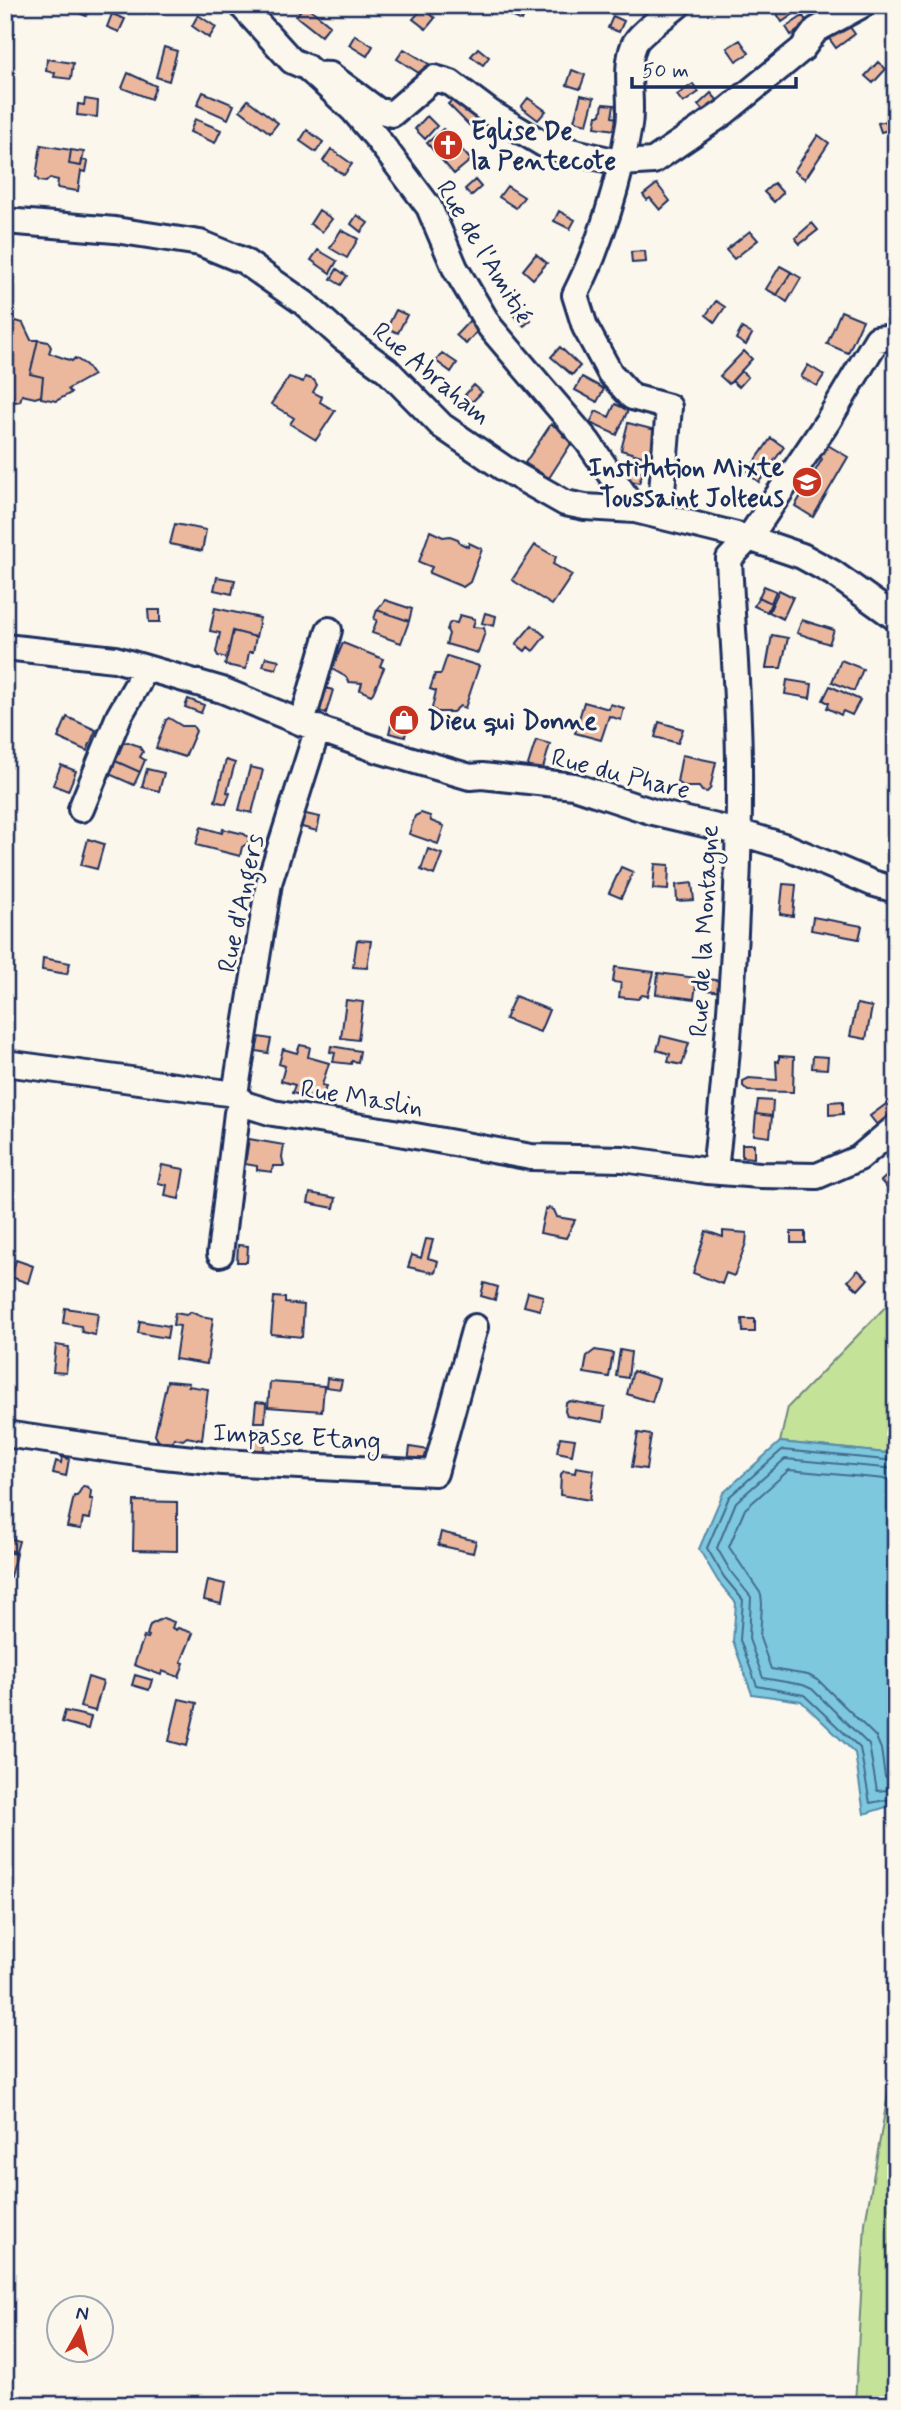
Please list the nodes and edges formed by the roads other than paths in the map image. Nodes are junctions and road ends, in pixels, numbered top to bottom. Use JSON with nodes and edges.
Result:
{"nodes":[{"id":1,"x":241,"y":5,"type":"edge"},
{"id":2,"x":678,"y":5,"type":"edge"},
{"id":3,"x":862,"y":5,"type":"edge"},
{"id":4,"x":314,"y":74,"type":"junction"},
{"id":5,"x":622,"y":163,"type":"junction"},
{"id":6,"x":5,"y":221,"type":"edge"},
{"id":7,"x":896,"y":337,"type":"edge"},
{"id":8,"x":635,"y":510,"type":"junction"},
{"id":9,"x":660,"y":515,"type":"junction"},
{"id":10,"x":750,"y":538,"type":"junction"},
{"id":11,"x":896,"y":618,"type":"edge"},
{"id":12,"x":329,"y":630,"type":"dead end"},
{"id":13,"x":5,"y":647,"type":"edge"},
{"id":14,"x":141,"y":667,"type":"junction"},
{"id":15,"x":310,"y":725,"type":"junction"},
{"id":16,"x":81,"y":809,"type":"dead end"},
{"id":17,"x":738,"y":832,"type":"junction"},
{"id":18,"x":896,"y":890,"type":"edge"},
{"id":19,"x":5,"y":1063,"type":"edge"},
{"id":20,"x":240,"y":1099,"type":"junction"},
{"id":21,"x":896,"y":1127,"type":"edge"},
{"id":22,"x":715,"y":1171,"type":"junction"},
{"id":23,"x":220,"y":1254,"type":"dead end"},
{"id":24,"x":475,"y":1326,"type":"dead end"},
{"id":25,"x":5,"y":1434,"type":"edge"}],
"edges":[{"from":1,"to":4,"type":"street","name":"Rue de l'Amitié"},
{"from":2,"to":5,"type":"street"},
{"from":3,"to":5,"type":"street"},
{"from":4,"to":5,"type":"street"},
{"from":4,"to":8,"type":"street","name":"Rue de l'Amitié"},
{"from":5,"to":9,"type":"street"},
{"from":6,"to":8,"type":"street","name":"Rue Abraham"},
{"from":7,"to":10,"type":"street","name":"Rue de la Montagne"},
{"from":8,"to":9,"type":"street","name":"Rue Abraham"},
{"from":9,"to":10,"type":"street","name":"Rue Abraham"},
{"from":10,"to":11,"type":"street","name":"Rue Abraham"},
{"from":10,"to":17,"type":"street","name":"Rue de la Montagne"},
{"from":12,"to":15,"type":"street","name":"Rue d'Angers"},
{"from":13,"to":14,"type":"street","name":"Rue du Phare"},
{"from":14,"to":15,"type":"street","name":"Rue du Phare"},
{"from":14,"to":16,"type":"street"},
{"from":15,"to":17,"type":"street","name":"Rue du Phare"},
{"from":15,"to":20,"type":"street","name":"Rue d'Angers"},
{"from":17,"to":18,"type":"street","name":"Rue du Phare"},
{"from":17,"to":22,"type":"street","name":"Rue de la Montagne"},
{"from":19,"to":20,"type":"street","name":"Rue Maslin"},
{"from":20,"to":22,"type":"street","name":"Rue Maslin"},
{"from":20,"to":23,"type":"street","name":"Rue d'Angers"},
{"from":21,"to":22,"type":"street","name":"Rue Maslin"},
{"from":24,"to":25,"type":"street","name":"Impasse Etang"}]}
